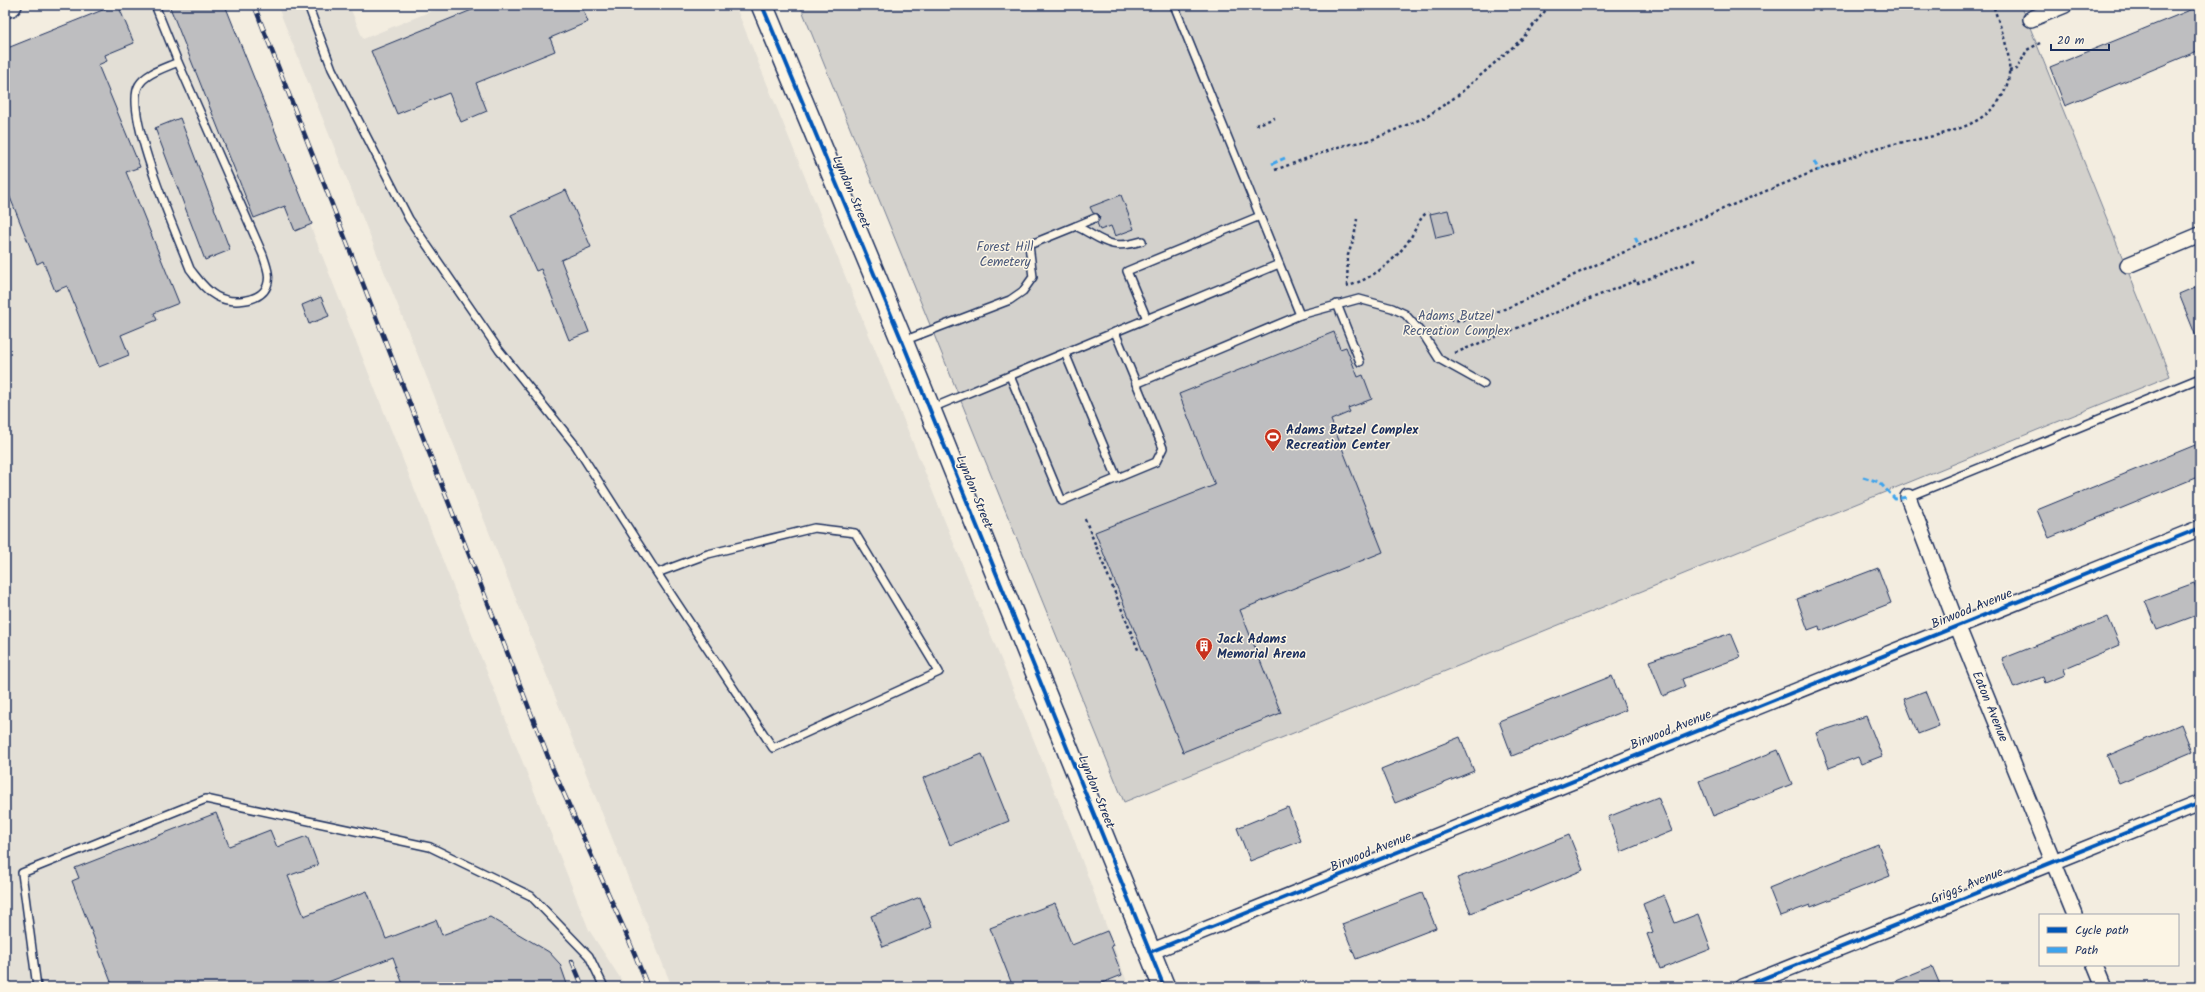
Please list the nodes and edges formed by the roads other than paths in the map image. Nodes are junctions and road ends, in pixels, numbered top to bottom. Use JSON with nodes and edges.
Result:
{"nodes":[{"id":1,"x":11,"y":5,"type":"edge"},
{"id":2,"x":155,"y":5,"type":"edge"},
{"id":3,"x":308,"y":5,"type":"edge"},
{"id":4,"x":762,"y":5,"type":"edge"},
{"id":5,"x":1174,"y":5,"type":"edge"},
{"id":6,"x":2065,"y":5,"type":"edge"},
{"id":7,"x":5,"y":8,"type":"edge"},
{"id":8,"x":2031,"y":19,"type":"dead end"},
{"id":9,"x":178,"y":62,"type":"junction"},
{"id":10,"x":1260,"y":216,"type":"junction"},
{"id":11,"x":1095,"y":218,"type":"dead end"},
{"id":12,"x":1076,"y":226,"type":"junction"},
{"id":13,"x":2200,"y":235,"type":"edge"},
{"id":14,"x":1142,"y":241,"type":"dead end"},
{"id":15,"x":1280,"y":264,"type":"junction"},
{"id":16,"x":2128,"y":265,"type":"dead end"},
{"id":17,"x":1337,"y":304,"type":"junction"},
{"id":18,"x":1300,"y":315,"type":"junction"},
{"id":19,"x":1147,"y":319,"type":"junction"},
{"id":20,"x":1115,"y":332,"type":"junction"},
{"id":21,"x":902,"y":341,"type":"junction"},
{"id":22,"x":1065,"y":353,"type":"junction"},
{"id":23,"x":1360,"y":362,"type":"dead end"},
{"id":24,"x":1010,"y":376,"type":"junction"},
{"id":25,"x":2200,"y":378,"type":"edge"},
{"id":26,"x":1136,"y":384,"type":"junction"},
{"id":27,"x":1484,"y":384,"type":"dead end"},
{"id":28,"x":930,"y":409,"type":"junction"},
{"id":29,"x":1116,"y":478,"type":"junction"},
{"id":30,"x":1908,"y":497,"type":"joint"},
{"id":31,"x":2200,"y":528,"type":"edge"},
{"id":32,"x":657,"y":573,"type":"junction"},
{"id":33,"x":1957,"y":625,"type":"junction"},
{"id":34,"x":2200,"y":803,"type":"edge"},
{"id":35,"x":2054,"y":861,"type":"junction"},
{"id":36,"x":2075,"y":914,"type":"edge"},
{"id":37,"x":1150,"y":952,"type":"junction"},
{"id":38,"x":2095,"y":966,"type":"edge"},
{"id":39,"x":37,"y":987,"type":"edge"},
{"id":40,"x":604,"y":987,"type":"edge"},
{"id":41,"x":1164,"y":987,"type":"edge"},
{"id":42,"x":1742,"y":987,"type":"edge"},
{"id":43,"x":2104,"y":987,"type":"edge"}],
"edges":[{"from":1,"to":7,"type":"street"},
{"from":2,"to":9,"type":"lane"},
{"from":3,"to":32,"type":"lane"},
{"from":4,"to":21,"type":"street","name":"Lyndon Street"},
{"from":5,"to":10,"type":"lane"},
{"from":6,"to":8,"type":"street"},
{"from":9,"to":9,"type":"lane"},
{"from":10,"to":15,"type":"lane"},
{"from":10,"to":19,"type":"lane"},
{"from":11,"to":12,"type":"lane"},
{"from":12,"to":14,"type":"lane"},
{"from":12,"to":21,"type":"lane"},
{"from":13,"to":16,"type":"street"},
{"from":15,"to":18,"type":"lane"},
{"from":15,"to":19,"type":"lane"},
{"from":17,"to":18,"type":"lane"},
{"from":17,"to":23,"type":"lane"},
{"from":17,"to":27,"type":"lane"},
{"from":18,"to":26,"type":"lane"},
{"from":19,"to":20,"type":"lane"},
{"from":20,"to":22,"type":"lane"},
{"from":20,"to":26,"type":"lane"},
{"from":21,"to":28,"type":"street","name":"Lyndon Street"},
{"from":22,"to":24,"type":"lane"},
{"from":22,"to":29,"type":"lane"},
{"from":24,"to":28,"type":"lane"},
{"from":24,"to":29,"type":"lane"},
{"from":25,"to":30,"type":"lane"},
{"from":26,"to":29,"type":"lane"},
{"from":28,"to":37,"type":"street","name":"Lyndon Street"},
{"from":30,"to":33,"type":"street","name":"Eaton Avenue"},
{"from":31,"to":33,"type":"street","name":"Birwood Avenue"},
{"from":32,"to":32,"type":"lane"},
{"from":33,"to":35,"type":"street","name":"Eaton Avenue"},
{"from":33,"to":37,"type":"street","name":"Birwood Avenue"},
{"from":34,"to":35,"type":"street","name":"Griggs Avenue"},
{"from":35,"to":36,"type":"street","name":"Eaton Avenue"},
{"from":35,"to":42,"type":"street","name":"Griggs Avenue"},
{"from":37,"to":41,"type":"street","name":"Lyndon Street"},
{"from":38,"to":43,"type":"street"},
{"from":39,"to":40,"type":"lane"}]}
